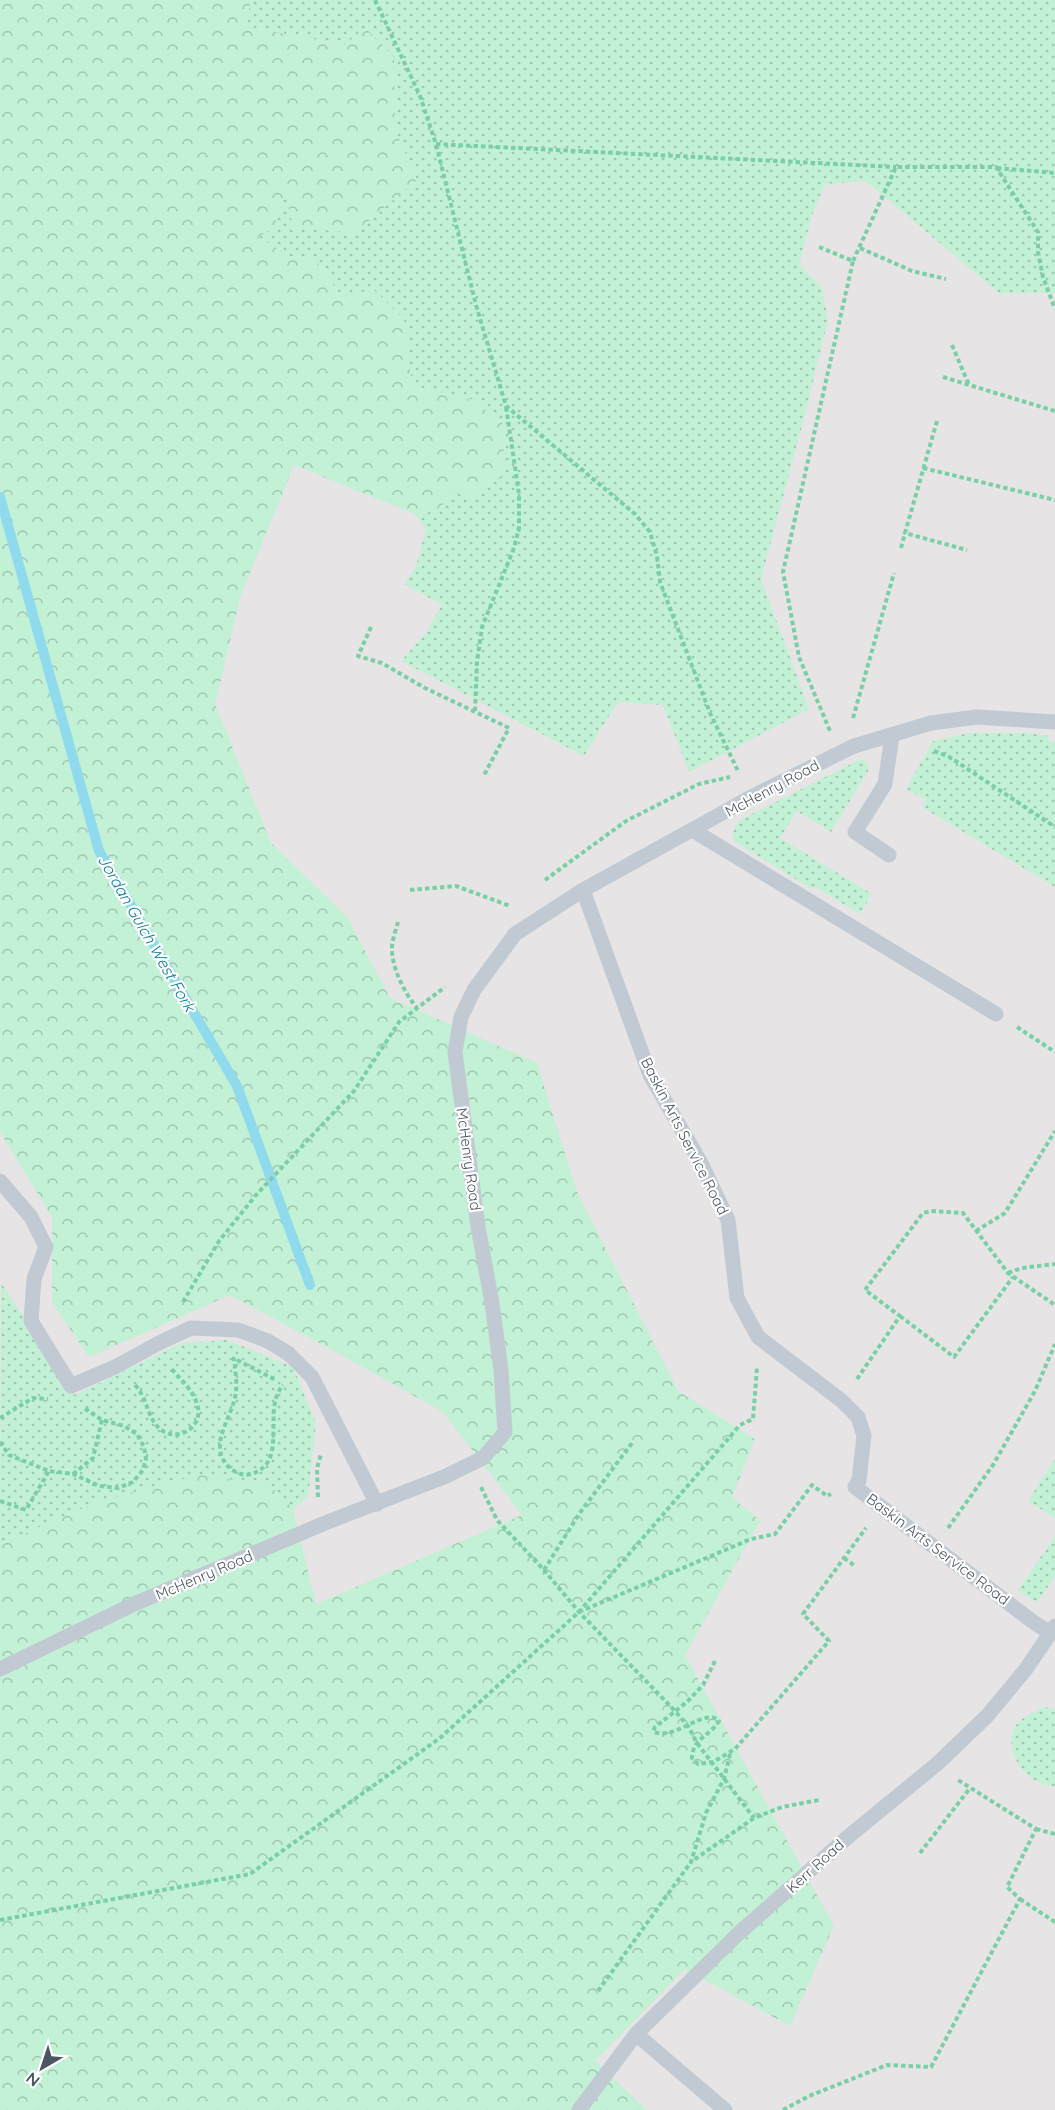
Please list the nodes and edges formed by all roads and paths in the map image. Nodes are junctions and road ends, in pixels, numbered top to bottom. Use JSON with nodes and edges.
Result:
{"nodes":[{"id":1,"x":375,"y":0,"type":"edge"},
{"id":2,"x":436,"y":144,"type":"junction"},
{"id":3,"x":896,"y":167,"type":"junction"},
{"id":4,"x":996,"y":168,"type":"junction"},
{"id":5,"x":1055,"y":173,"type":"edge"},
{"id":6,"x":819,"y":247,"type":"dead end"},
{"id":7,"x":860,"y":248,"type":"junction"},
{"id":8,"x":853,"y":261,"type":"junction"},
{"id":9,"x":946,"y":279,"type":"dead end"},
{"id":10,"x":1055,"y":309,"type":"edge"},
{"id":11,"x":952,"y":345,"type":"dead end"},
{"id":12,"x":943,"y":377,"type":"dead end"},
{"id":13,"x":969,"y":386,"type":"junction"},
{"id":14,"x":506,"y":406,"type":"junction"},
{"id":15,"x":1055,"y":411,"type":"edge"},
{"id":16,"x":937,"y":421,"type":"dead end"},
{"id":17,"x":923,"y":468,"type":"junction"},
{"id":18,"x":1055,"y":500,"type":"edge"},
{"id":19,"x":905,"y":533,"type":"junction"},
{"id":20,"x":901,"y":548,"type":"dead end"},
{"id":21,"x":967,"y":550,"type":"dead end"},
{"id":22,"x":894,"y":573,"type":"dead end"},
{"id":23,"x":371,"y":627,"type":"dead end"},
{"id":24,"x":475,"y":711,"type":"junction"},
{"id":25,"x":1055,"y":722,"type":"edge"},
{"id":26,"x":855,"y":725,"type":"dead end"},
{"id":27,"x":892,"y":736,"type":"junction"},
{"id":28,"x":834,"y":755,"type":"junction"},
{"id":29,"x":483,"y":777,"type":"dead end"},
{"id":30,"x":1055,"y":827,"type":"edge"},
{"id":31,"x":694,"y":831,"type":"junction"},
{"id":32,"x":889,"y":855,"type":"dead end"},
{"id":33,"x":536,"y":887,"type":"dead end"},
{"id":34,"x":410,"y":890,"type":"dead end"},
{"id":35,"x":583,"y":890,"type":"junction"},
{"id":36,"x":518,"y":900,"type":"dead end"},
{"id":37,"x":398,"y":922,"type":"dead end"},
{"id":38,"x":452,"y":981,"type":"dead end"},
{"id":39,"x":417,"y":1008,"type":"junction"},
{"id":40,"x":996,"y":1014,"type":"joint"},
{"id":41,"x":1055,"y":1052,"type":"edge"},
{"id":42,"x":1055,"y":1131,"type":"edge"},
{"id":43,"x":0,"y":1181,"type":"edge"},
{"id":44,"x":976,"y":1231,"type":"junction"},
{"id":45,"x":1055,"y":1264,"type":"edge"},
{"id":46,"x":1008,"y":1273,"type":"junction"},
{"id":47,"x":1013,"y":1278,"type":"junction"},
{"id":48,"x":1055,"y":1305,"type":"edge"},
{"id":49,"x":178,"y":1312,"type":"dead end"},
{"id":50,"x":900,"y":1316,"type":"junction"},
{"id":51,"x":759,"y":1337,"type":"junction"},
{"id":52,"x":1055,"y":1344,"type":"edge"},
{"id":53,"x":223,"y":1358,"type":"dead end"},
{"id":54,"x":234,"y":1359,"type":"junction"},
{"id":55,"x":168,"y":1364,"type":"dead end"},
{"id":56,"x":115,"y":1367,"type":"junction"},
{"id":57,"x":51,"y":1399,"type":"dead end"},
{"id":58,"x":842,"y":1401,"type":"junction"},
{"id":59,"x":78,"y":1405,"type":"dead end"},
{"id":60,"x":0,"y":1418,"type":"edge"},
{"id":61,"x":102,"y":1420,"type":"junction"},
{"id":62,"x":0,"y":1442,"type":"edge"},
{"id":63,"x":632,"y":1443,"type":"dead end"},
{"id":64,"x":322,"y":1449,"type":"dead end"},
{"id":65,"x":470,"y":1465,"type":"junction"},
{"id":66,"x":49,"y":1471,"type":"junction"},
{"id":67,"x":73,"y":1474,"type":"junction"},
{"id":68,"x":855,"y":1487,"type":"junction"},
{"id":69,"x":0,"y":1501,"type":"edge"},
{"id":70,"x":317,"y":1501,"type":"dead end"},
{"id":71,"x":377,"y":1504,"type":"junction"},
{"id":72,"x":881,"y":1508,"type":"junction"},
{"id":73,"x":933,"y":1548,"type":"junction"},
{"id":74,"x":844,"y":1558,"type":"junction"},
{"id":75,"x":855,"y":1566,"type":"dead end"},
{"id":76,"x":544,"y":1570,"type":"junction"},
{"id":77,"x":579,"y":1612,"type":"junction"},
{"id":78,"x":1053,"y":1629,"type":"edge"},
{"id":79,"x":715,"y":1661,"type":"dead end"},
{"id":80,"x":0,"y":1669,"type":"edge"},
{"id":81,"x":675,"y":1711,"type":"junction"},
{"id":82,"x":688,"y":1726,"type":"junction"},
{"id":83,"x":697,"y":1743,"type":"junction"},
{"id":84,"x":730,"y":1754,"type":"junction"},
{"id":85,"x":713,"y":1762,"type":"junction"},
{"id":86,"x":937,"y":1764,"type":"junction"},
{"id":87,"x":724,"y":1779,"type":"junction"},
{"id":88,"x":970,"y":1788,"type":"junction"},
{"id":89,"x":819,"y":1800,"type":"dead end"},
{"id":90,"x":754,"y":1818,"type":"junction"},
{"id":91,"x":1035,"y":1829,"type":"junction"},
{"id":92,"x":1055,"y":1834,"type":"edge"},
{"id":93,"x":920,"y":1853,"type":"dead end"},
{"id":94,"x":691,"y":1862,"type":"junction"},
{"id":95,"x":1020,"y":1899,"type":"junction"},
{"id":96,"x":0,"y":1920,"type":"edge"},
{"id":97,"x":1055,"y":1922,"type":"edge"},
{"id":98,"x":598,"y":1990,"type":"dead end"},
{"id":99,"x":636,"y":2034,"type":"junction"},
{"id":100,"x":579,"y":2110,"type":"edge"},
{"id":101,"x":725,"y":2110,"type":"edge"},
{"id":102,"x":783,"y":2110,"type":"edge"}],
"edges":[{"from":1,"to":2,"type":"path"},
{"from":2,"to":3,"type":"path"},
{"from":2,"to":14,"type":"path"},
{"from":3,"to":4,"type":"path"},
{"from":3,"to":7,"type":"path"},
{"from":4,"to":5,"type":"path"},
{"from":4,"to":10,"type":"path"},
{"from":6,"to":8,"type":"path"},
{"from":7,"to":8,"type":"path"},
{"from":7,"to":9,"type":"path"},
{"from":8,"to":28,"type":"path"},
{"from":11,"to":13,"type":"path"},
{"from":12,"to":13,"type":"path"},
{"from":13,"to":15,"type":"path"},
{"from":14,"to":24,"type":"path"},
{"from":14,"to":33,"type":"path"},
{"from":16,"to":17,"type":"path"},
{"from":17,"to":18,"type":"path"},
{"from":17,"to":19,"type":"path"},
{"from":19,"to":20,"type":"path"},
{"from":19,"to":21,"type":"path"},
{"from":22,"to":26,"type":"path"},
{"from":23,"to":24,"type":"path"},
{"from":24,"to":29,"type":"path"},
{"from":25,"to":27,"type":"lane","name":"McHenry Road"},
{"from":27,"to":28,"type":"lane","name":"McHenry Road"},
{"from":27,"to":30,"type":"path"},
{"from":27,"to":32,"type":"lane"},
{"from":28,"to":31,"type":"lane","name":"McHenry Road"},
{"from":31,"to":35,"type":"lane","name":"McHenry Road"},
{"from":31,"to":40,"type":"lane"},
{"from":34,"to":36,"type":"path"},
{"from":35,"to":51,"type":"lane","name":"Baskin Arts Service Road"},
{"from":35,"to":65,"type":"lane","name":"McHenry Road"},
{"from":37,"to":39,"type":"path"},
{"from":38,"to":39,"type":"path"},
{"from":39,"to":49,"type":"path"},
{"from":40,"to":41,"type":"path"},
{"from":42,"to":44,"type":"path"},
{"from":43,"to":56,"type":"lane"},
{"from":44,"to":46,"type":"path"},
{"from":44,"to":50,"type":"path"},
{"from":45,"to":46,"type":"path"},
{"from":46,"to":47,"type":"path"},
{"from":47,"to":48,"type":"path"},
{"from":47,"to":50,"type":"path"},
{"from":50,"to":58,"type":"path"},
{"from":51,"to":58,"type":"lane","name":"Baskin Arts Service Road"},
{"from":51,"to":77,"type":"path"},
{"from":52,"to":73,"type":"path"},
{"from":53,"to":54,"type":"path"},
{"from":54,"to":54,"type":"path"},
{"from":55,"to":56,"type":"path"},
{"from":56,"to":71,"type":"lane"},
{"from":57,"to":60,"type":"path"},
{"from":58,"to":68,"type":"lane","name":"Baskin Arts Service Road"},
{"from":59,"to":61,"type":"path"},
{"from":61,"to":67,"type":"path"},
{"from":61,"to":67,"type":"path"},
{"from":62,"to":66,"type":"path"},
{"from":63,"to":76,"type":"path"},
{"from":64,"to":70,"type":"path"},
{"from":65,"to":71,"type":"lane","name":"McHenry Road"},
{"from":65,"to":76,"type":"path"},
{"from":66,"to":67,"type":"path"},
{"from":66,"to":69,"type":"path"},
{"from":68,"to":72,"type":"lane","name":"Baskin Arts Service Road"},
{"from":68,"to":77,"type":"path"},
{"from":71,"to":80,"type":"lane","name":"McHenry Road"},
{"from":72,"to":73,"type":"lane","name":"Baskin Arts Service Road"},
{"from":72,"to":74,"type":"path"},
{"from":73,"to":78,"type":"lane","name":"Baskin Arts Service Road"},
{"from":74,"to":75,"type":"path"},
{"from":74,"to":84,"type":"path"},
{"from":76,"to":77,"type":"path"},
{"from":77,"to":81,"type":"path"},
{"from":77,"to":96,"type":"path"},
{"from":78,"to":86,"type":"lane","name":"Kerr Road"},
{"from":79,"to":81,"type":"path"},
{"from":81,"to":82,"type":"path"},
{"from":81,"to":82,"type":"path"},
{"from":82,"to":83,"type":"path"},
{"from":82,"to":83,"type":"path"},
{"from":83,"to":85,"type":"path"},
{"from":83,"to":85,"type":"path"},
{"from":84,"to":85,"type":"path"},
{"from":84,"to":87,"type":"path"},
{"from":85,"to":87,"type":"path"},
{"from":86,"to":88,"type":"path"},
{"from":86,"to":99,"type":"lane","name":"Kerr Road"},
{"from":87,"to":90,"type":"path"},
{"from":87,"to":94,"type":"path"},
{"from":88,"to":91,"type":"path"},
{"from":88,"to":93,"type":"path"},
{"from":89,"to":90,"type":"path"},
{"from":90,"to":94,"type":"path"},
{"from":91,"to":92,"type":"path"},
{"from":91,"to":95,"type":"path"},
{"from":94,"to":98,"type":"path"},
{"from":95,"to":97,"type":"path"},
{"from":95,"to":102,"type":"path"},
{"from":99,"to":100,"type":"lane","name":"Kerr Road"},
{"from":99,"to":101,"type":"lane"}]}
